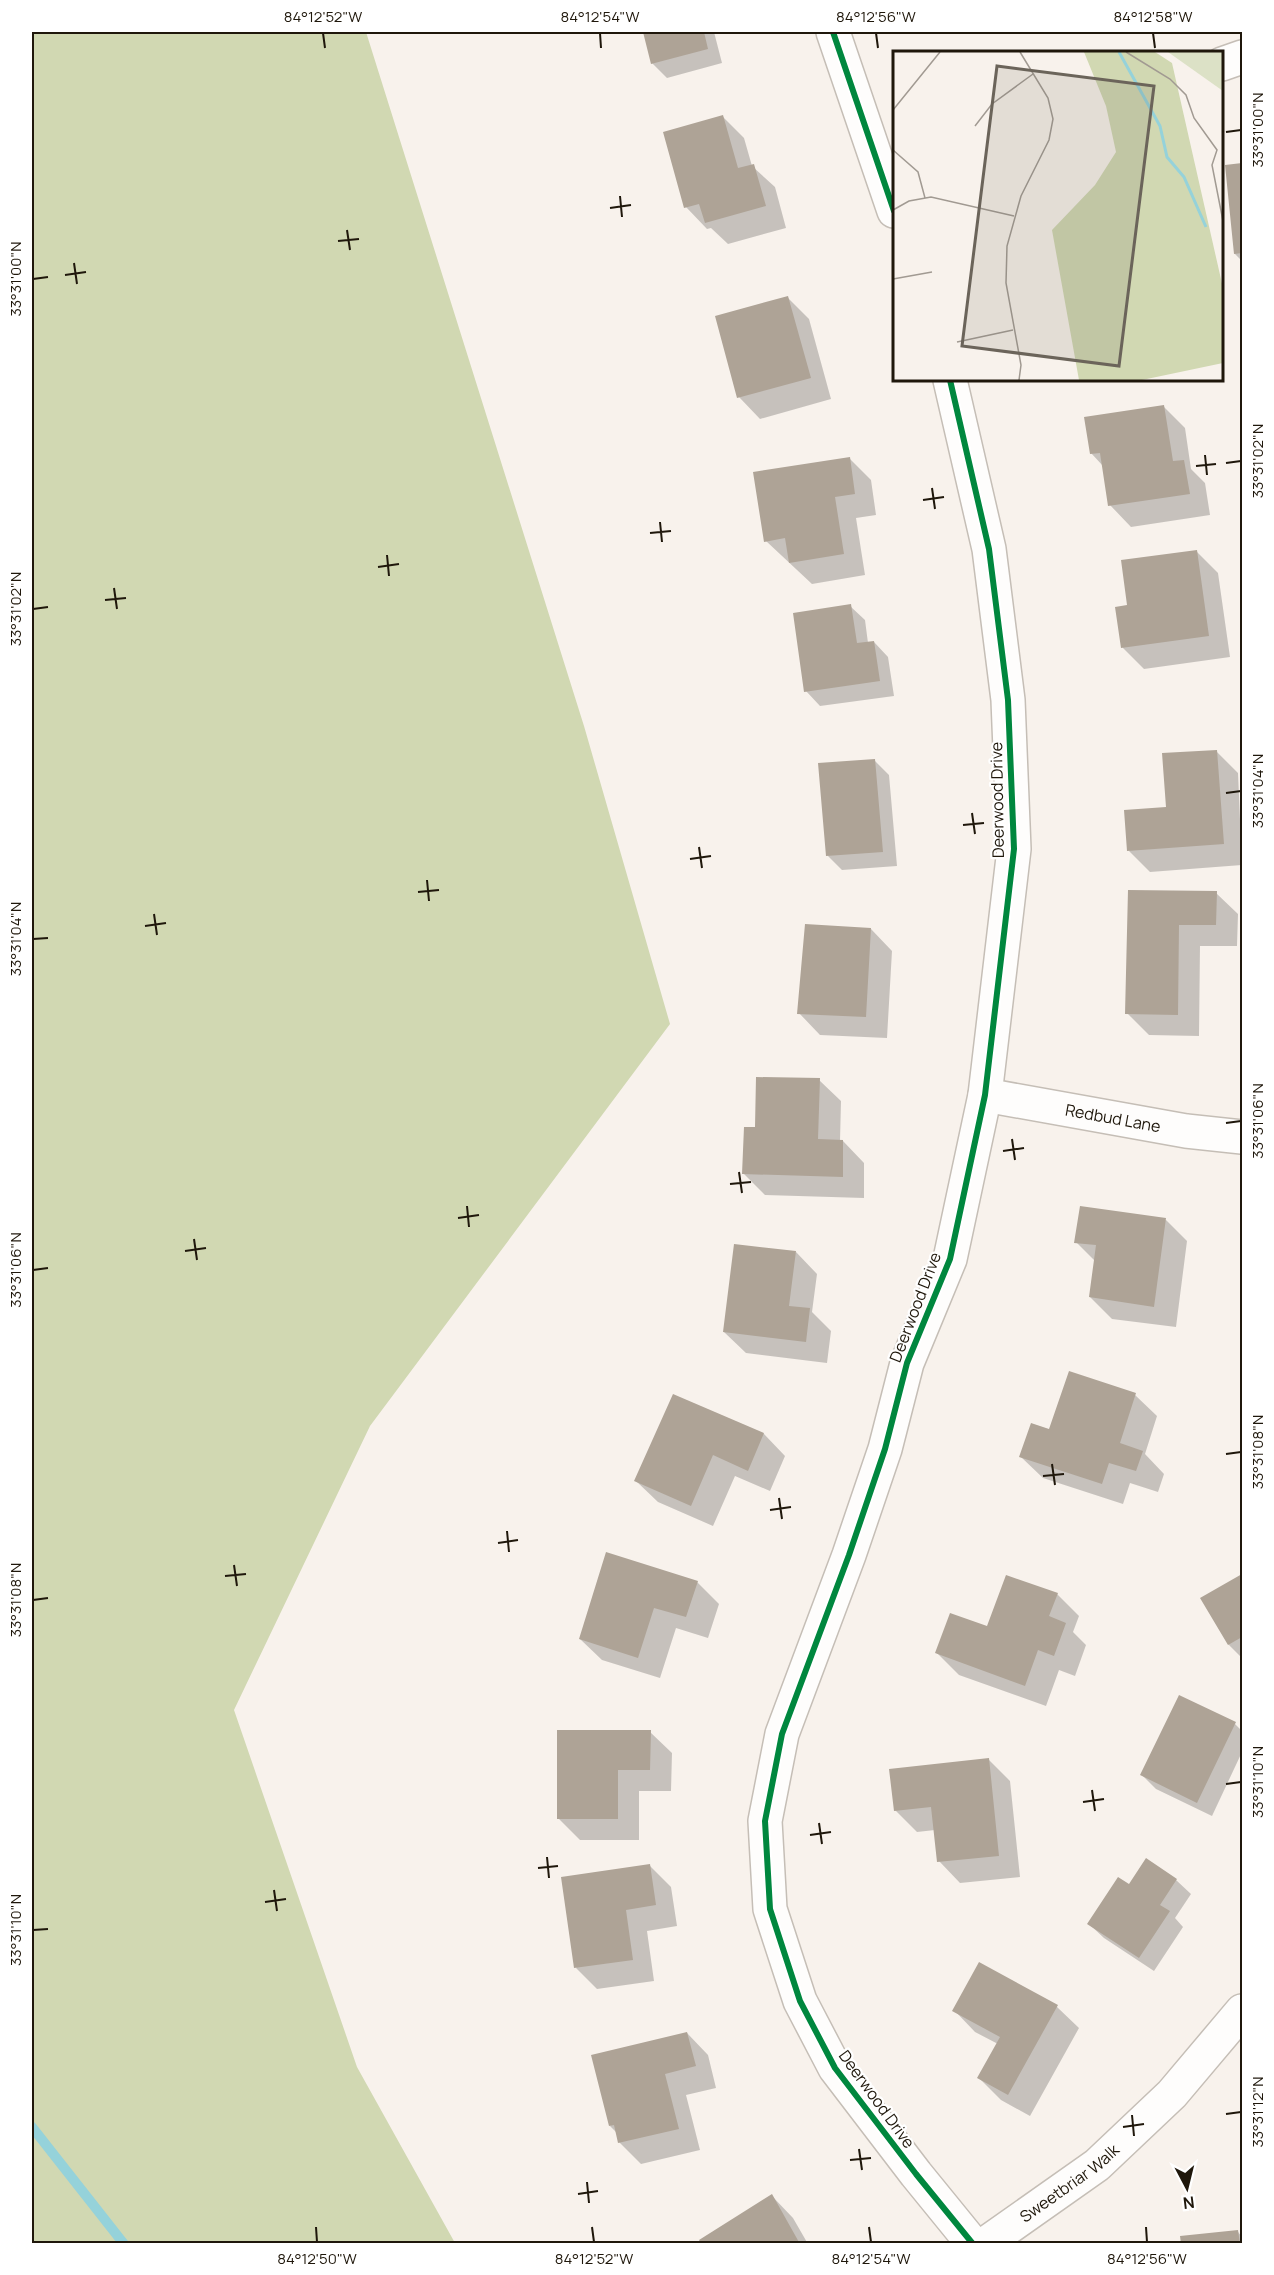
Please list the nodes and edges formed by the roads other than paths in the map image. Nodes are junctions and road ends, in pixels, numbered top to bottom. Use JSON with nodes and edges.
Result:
{"nodes":[{"id":1,"x":833,"y":32,"type":"edge"},
{"id":2,"x":1242,"y":57,"type":"edge"},
{"id":3,"x":1223,"y":63,"type":"edge"},
{"id":4,"x":891,"y":192,"type":"edge"},
{"id":5,"x":950,"y":381,"type":"edge"},
{"id":6,"x":986,"y":1095,"type":"junction"},
{"id":7,"x":1242,"y":1137,"type":"edge"},
{"id":8,"x":1242,"y":2011,"type":"edge"},
{"id":9,"x":973,"y":2244,"type":"edge"},
{"id":10,"x":985,"y":2244,"type":"edge"}],
"edges":[{"from":1,"to":4,"type":"street"},
{"from":2,"to":3,"type":"street"},
{"from":5,"to":6,"type":"street","name":"Deerwood Drive"},
{"from":6,"to":7,"type":"street","name":"Redbud Lane"},
{"from":6,"to":9,"type":"street","name":"Deerwood Drive"},
{"from":8,"to":10,"type":"street","name":"Sweetbriar Walk"}]}
